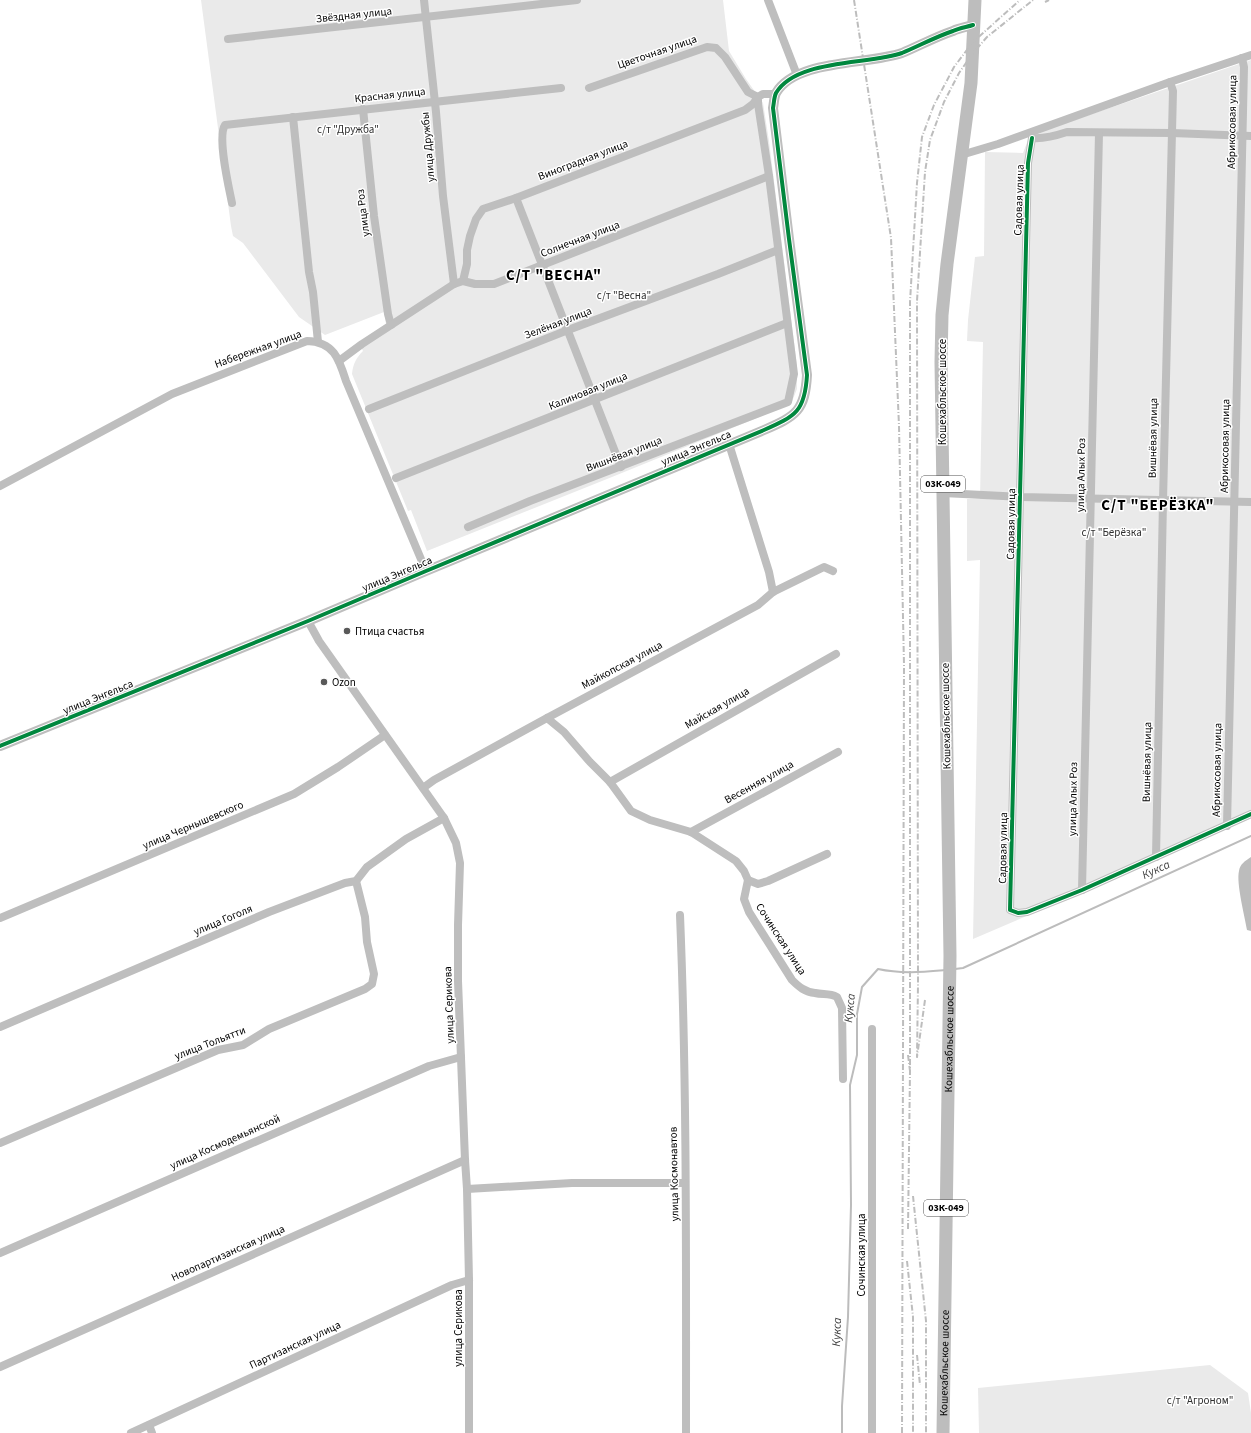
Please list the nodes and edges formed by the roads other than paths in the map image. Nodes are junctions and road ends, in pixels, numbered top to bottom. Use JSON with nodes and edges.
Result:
{"nodes":[{"id":1,"x":424,"y":0,"type":"edge"},
{"id":2,"x":577,"y":0,"type":"edge"},
{"id":3,"x":768,"y":0,"type":"edge"},
{"id":4,"x":975,"y":0,"type":"edge"},
{"id":5,"x":425,"y":18,"type":"junction"},
{"id":6,"x":973,"y":25,"type":"junction"},
{"id":7,"x":228,"y":40,"type":"dead end"},
{"id":8,"x":1251,"y":55,"type":"edge"},
{"id":9,"x":1243,"y":63,"type":"junction"},
{"id":10,"x":797,"y":75,"type":"junction"},
{"id":11,"x":1170,"y":82,"type":"junction"},
{"id":12,"x":561,"y":88,"type":"dead end"},
{"id":13,"x":589,"y":88,"type":"dead end"},
{"id":14,"x":775,"y":94,"type":"junction"},
{"id":15,"x":758,"y":97,"type":"junction"},
{"id":16,"x":434,"y":102,"type":"junction"},
{"id":17,"x":363,"y":109,"type":"junction"},
{"id":18,"x":293,"y":117,"type":"junction"},
{"id":19,"x":1099,"y":133,"type":"junction"},
{"id":20,"x":1172,"y":133,"type":"junction"},
{"id":21,"x":1030,"y":135,"type":"junction"},
{"id":22,"x":1247,"y":136,"type":"edge"},
{"id":23,"x":961,"y":155,"type":"junction"},
{"id":24,"x":769,"y":176,"type":"junction"},
{"id":25,"x":516,"y":198,"type":"junction"},
{"id":26,"x":232,"y":203,"type":"dead end"},
{"id":27,"x":778,"y":250,"type":"junction"},
{"id":28,"x":542,"y":266,"type":"junction"},
{"id":29,"x":463,"y":281,"type":"junction"},
{"id":30,"x":454,"y":284,"type":"junction"},
{"id":31,"x":787,"y":324,"type":"junction"},
{"id":32,"x":391,"y":325,"type":"junction"},
{"id":33,"x":568,"y":330,"type":"junction"},
{"id":34,"x":318,"y":342,"type":"junction"},
{"id":35,"x":339,"y":361,"type":"junction"},
{"id":36,"x":595,"y":400,"type":"junction"},
{"id":37,"x":369,"y":409,"type":"dead end"},
{"id":38,"x":729,"y":444,"type":"junction"},
{"id":39,"x":621,"y":467,"type":"junction"},
{"id":40,"x":396,"y":478,"type":"dead end"},
{"id":41,"x":0,"y":486,"type":"edge"},
{"id":42,"x":943,"y":493,"type":"junction"},
{"id":43,"x":1021,"y":497,"type":"junction"},
{"id":44,"x":1092,"y":499,"type":"junction"},
{"id":45,"x":1163,"y":501,"type":"junction"},
{"id":46,"x":1235,"y":502,"type":"junction"},
{"id":47,"x":1251,"y":502,"type":"edge"},
{"id":48,"x":468,"y":527,"type":"dead end"},
{"id":49,"x":426,"y":571,"type":"junction"},
{"id":50,"x":833,"y":571,"type":"dead end"},
{"id":51,"x":772,"y":592,"type":"junction"},
{"id":52,"x":308,"y":622,"type":"junction"},
{"id":53,"x":836,"y":654,"type":"dead end"},
{"id":54,"x":547,"y":718,"type":"junction"},
{"id":55,"x":385,"y":735,"type":"junction"},
{"id":56,"x":0,"y":746,"type":"edge"},
{"id":57,"x":838,"y":752,"type":"dead end"},
{"id":58,"x":610,"y":782,"type":"junction"},
{"id":59,"x":423,"y":788,"type":"junction"},
{"id":60,"x":1251,"y":814,"type":"edge"},
{"id":61,"x":444,"y":818,"type":"junction"},
{"id":62,"x":1227,"y":826,"type":"junction"},
{"id":63,"x":691,"y":832,"type":"junction"},
{"id":64,"x":827,"y":854,"type":"dead end"},
{"id":65,"x":1156,"y":857,"type":"junction"},
{"id":66,"x":356,"y":880,"type":"junction"},
{"id":67,"x":748,"y":880,"type":"junction"},
{"id":68,"x":1082,"y":890,"type":"junction"},
{"id":69,"x":680,"y":915,"type":"dead end"},
{"id":70,"x":0,"y":918,"type":"edge"},
{"id":71,"x":0,"y":1027,"type":"edge"},
{"id":72,"x":872,"y":1029,"type":"dead end"},
{"id":73,"x":461,"y":1057,"type":"junction"},
{"id":74,"x":843,"y":1078,"type":"dead end"},
{"id":75,"x":0,"y":1143,"type":"edge"},
{"id":76,"x":464,"y":1160,"type":"junction"},
{"id":77,"x":686,"y":1183,"type":"junction"},
{"id":78,"x":467,"y":1189,"type":"junction"},
{"id":79,"x":0,"y":1253,"type":"edge"},
{"id":80,"x":469,"y":1280,"type":"junction"},
{"id":81,"x":0,"y":1367,"type":"edge"},
{"id":82,"x":149,"y":1425,"type":"junction"},
{"id":83,"x":131,"y":1433,"type":"edge"},
{"id":84,"x":152,"y":1433,"type":"edge"},
{"id":85,"x":470,"y":1433,"type":"edge"},
{"id":86,"x":686,"y":1433,"type":"edge"},
{"id":87,"x":872,"y":1433,"type":"edge"},
{"id":88,"x":943,"y":1433,"type":"edge"}],
"edges":[{"from":1,"to":5,"type":"street","name":"улица Дружбы"},
{"from":2,"to":5,"type":"street","name":"Звёздная улица"},
{"from":3,"to":10,"type":"street"},
{"from":4,"to":6,"type":"main road","name":"Кошехабльское шоссе","number":"03К-049"},
{"from":5,"to":7,"type":"street","name":"Звёздная улица"},
{"from":5,"to":16,"type":"street","name":"улица Дружбы"},
{"from":6,"to":10,"type":"street"},
{"from":6,"to":23,"type":"main road","name":"Кошехабльское шоссе","number":"03К-049"},
{"from":8,"to":9,"type":"street"},
{"from":9,"to":11,"type":"street"},
{"from":9,"to":22,"type":"street","name":"Абрикосовая улица"},
{"from":10,"to":14,"type":"street"},
{"from":11,"to":20,"type":"street","name":"Вишнёвая улица"},
{"from":11,"to":21,"type":"street"},
{"from":12,"to":16,"type":"street","name":"Красная улица"},
{"from":13,"to":15,"type":"street","name":"Цветочная улица"},
{"from":14,"to":15,"type":"street"},
{"from":14,"to":38,"type":"street","name":"улица Энгельса"},
{"from":15,"to":24,"type":"street"},
{"from":15,"to":25,"type":"street","name":"Виноградная улица"},
{"from":16,"to":17,"type":"street","name":"Красная улица"},
{"from":16,"to":30,"type":"street","name":"улица Дружбы"},
{"from":17,"to":18,"type":"street","name":"Красная улица"},
{"from":17,"to":32,"type":"street","name":"улица Роз"},
{"from":18,"to":26,"type":"street","name":"Красная улица"},
{"from":18,"to":34,"type":"street"},
{"from":19,"to":20,"type":"street"},
{"from":19,"to":21,"type":"street"},
{"from":19,"to":44,"type":"street","name":"улица Алых Роз"},
{"from":20,"to":22,"type":"street"},
{"from":20,"to":45,"type":"street","name":"Вишнёвая улица"},
{"from":21,"to":23,"type":"street"},
{"from":21,"to":43,"type":"street","name":"Садовая улица"},
{"from":22,"to":46,"type":"street","name":"Абрикосовая улица"},
{"from":23,"to":42,"type":"main road","name":"Кошехабльское шоссе","number":"03К-049"},
{"from":24,"to":27,"type":"street"},
{"from":24,"to":28,"type":"street","name":"Солнечная улица"},
{"from":25,"to":28,"type":"street"},
{"from":25,"to":29,"type":"street","name":"Виноградная улица"},
{"from":27,"to":31,"type":"street"},
{"from":27,"to":33,"type":"street","name":"Зелёная улица"},
{"from":28,"to":29,"type":"street","name":"Солнечная улица"},
{"from":28,"to":33,"type":"street"},
{"from":29,"to":30,"type":"street","name":"Солнечная улица"},
{"from":30,"to":32,"type":"street","name":"Солнечная улица"},
{"from":31,"to":36,"type":"street","name":"Калиновая улица"},
{"from":31,"to":39,"type":"street","name":"Вишнёвая улица"},
{"from":32,"to":35,"type":"street","name":"Солнечная улица"},
{"from":33,"to":36,"type":"street"},
{"from":33,"to":37,"type":"street","name":"Зелёная улица"},
{"from":34,"to":35,"type":"street","name":"Набережная улица"},
{"from":34,"to":41,"type":"street","name":"Набережная улица"},
{"from":35,"to":49,"type":"street","name":"Набережная улица"},
{"from":36,"to":39,"type":"street"},
{"from":36,"to":40,"type":"street","name":"Калиновая улица"},
{"from":38,"to":49,"type":"street","name":"улица Энгельса"},
{"from":38,"to":51,"type":"street"},
{"from":39,"to":48,"type":"street","name":"Вишнёвая улица"},
{"from":42,"to":43,"type":"street"},
{"from":42,"to":88,"type":"main road","name":"Кошехабльское шоссе","number":"03К-049"},
{"from":43,"to":44,"type":"street"},
{"from":43,"to":68,"type":"street","name":"Садовая улица"},
{"from":44,"to":45,"type":"street"},
{"from":44,"to":68,"type":"street","name":"улица Алых Роз"},
{"from":45,"to":46,"type":"street"},
{"from":45,"to":65,"type":"street","name":"Вишнёвая улица"},
{"from":46,"to":47,"type":"street"},
{"from":46,"to":62,"type":"street","name":"Абрикосовая улица"},
{"from":49,"to":52,"type":"street","name":"улица Энгельса"},
{"from":50,"to":51,"type":"street","name":"Майкопская улица"},
{"from":51,"to":54,"type":"street","name":"Майкопская улица"},
{"from":52,"to":55,"type":"street","name":"улица Серикова"},
{"from":52,"to":56,"type":"street","name":"улица Энгельса"},
{"from":53,"to":58,"type":"street","name":"Майская улица"},
{"from":54,"to":58,"type":"street"},
{"from":54,"to":59,"type":"street","name":"Майкопская улица"},
{"from":55,"to":59,"type":"street","name":"улица Серикова"},
{"from":55,"to":70,"type":"street","name":"улица Чернышевского"},
{"from":57,"to":63,"type":"street","name":"Весенняя улица"},
{"from":58,"to":63,"type":"street"},
{"from":59,"to":61,"type":"street","name":"улица Серикова"},
{"from":60,"to":62,"type":"street"},
{"from":61,"to":66,"type":"street"},
{"from":61,"to":73,"type":"street","name":"улица Серикова"},
{"from":62,"to":65,"type":"street"},
{"from":63,"to":67,"type":"street"},
{"from":64,"to":67,"type":"street"},
{"from":65,"to":68,"type":"street"},
{"from":66,"to":71,"type":"street","name":"улица Гоголя"},
{"from":66,"to":75,"type":"street","name":"улица Тольятти"},
{"from":67,"to":74,"type":"street","name":"Сочинская улица"},
{"from":69,"to":77,"type":"street","name":"улица Космонавтов"},
{"from":72,"to":87,"type":"street","name":"Сочинская улица"},
{"from":73,"to":76,"type":"street","name":"улица Серикова"},
{"from":73,"to":79,"type":"street","name":"улица Космодемьянской"},
{"from":76,"to":78,"type":"street","name":"улица Серикова"},
{"from":76,"to":81,"type":"street","name":"Новопартизанская улица"},
{"from":77,"to":78,"type":"street"},
{"from":77,"to":86,"type":"street","name":"улица Космонавтов"},
{"from":78,"to":80,"type":"street","name":"улица Серикова"},
{"from":80,"to":82,"type":"street","name":"Партизанская улица"},
{"from":80,"to":85,"type":"street","name":"улица Серикова"},
{"from":82,"to":83,"type":"street","name":"Партизанская улица"},
{"from":82,"to":84,"type":"street"}]}
